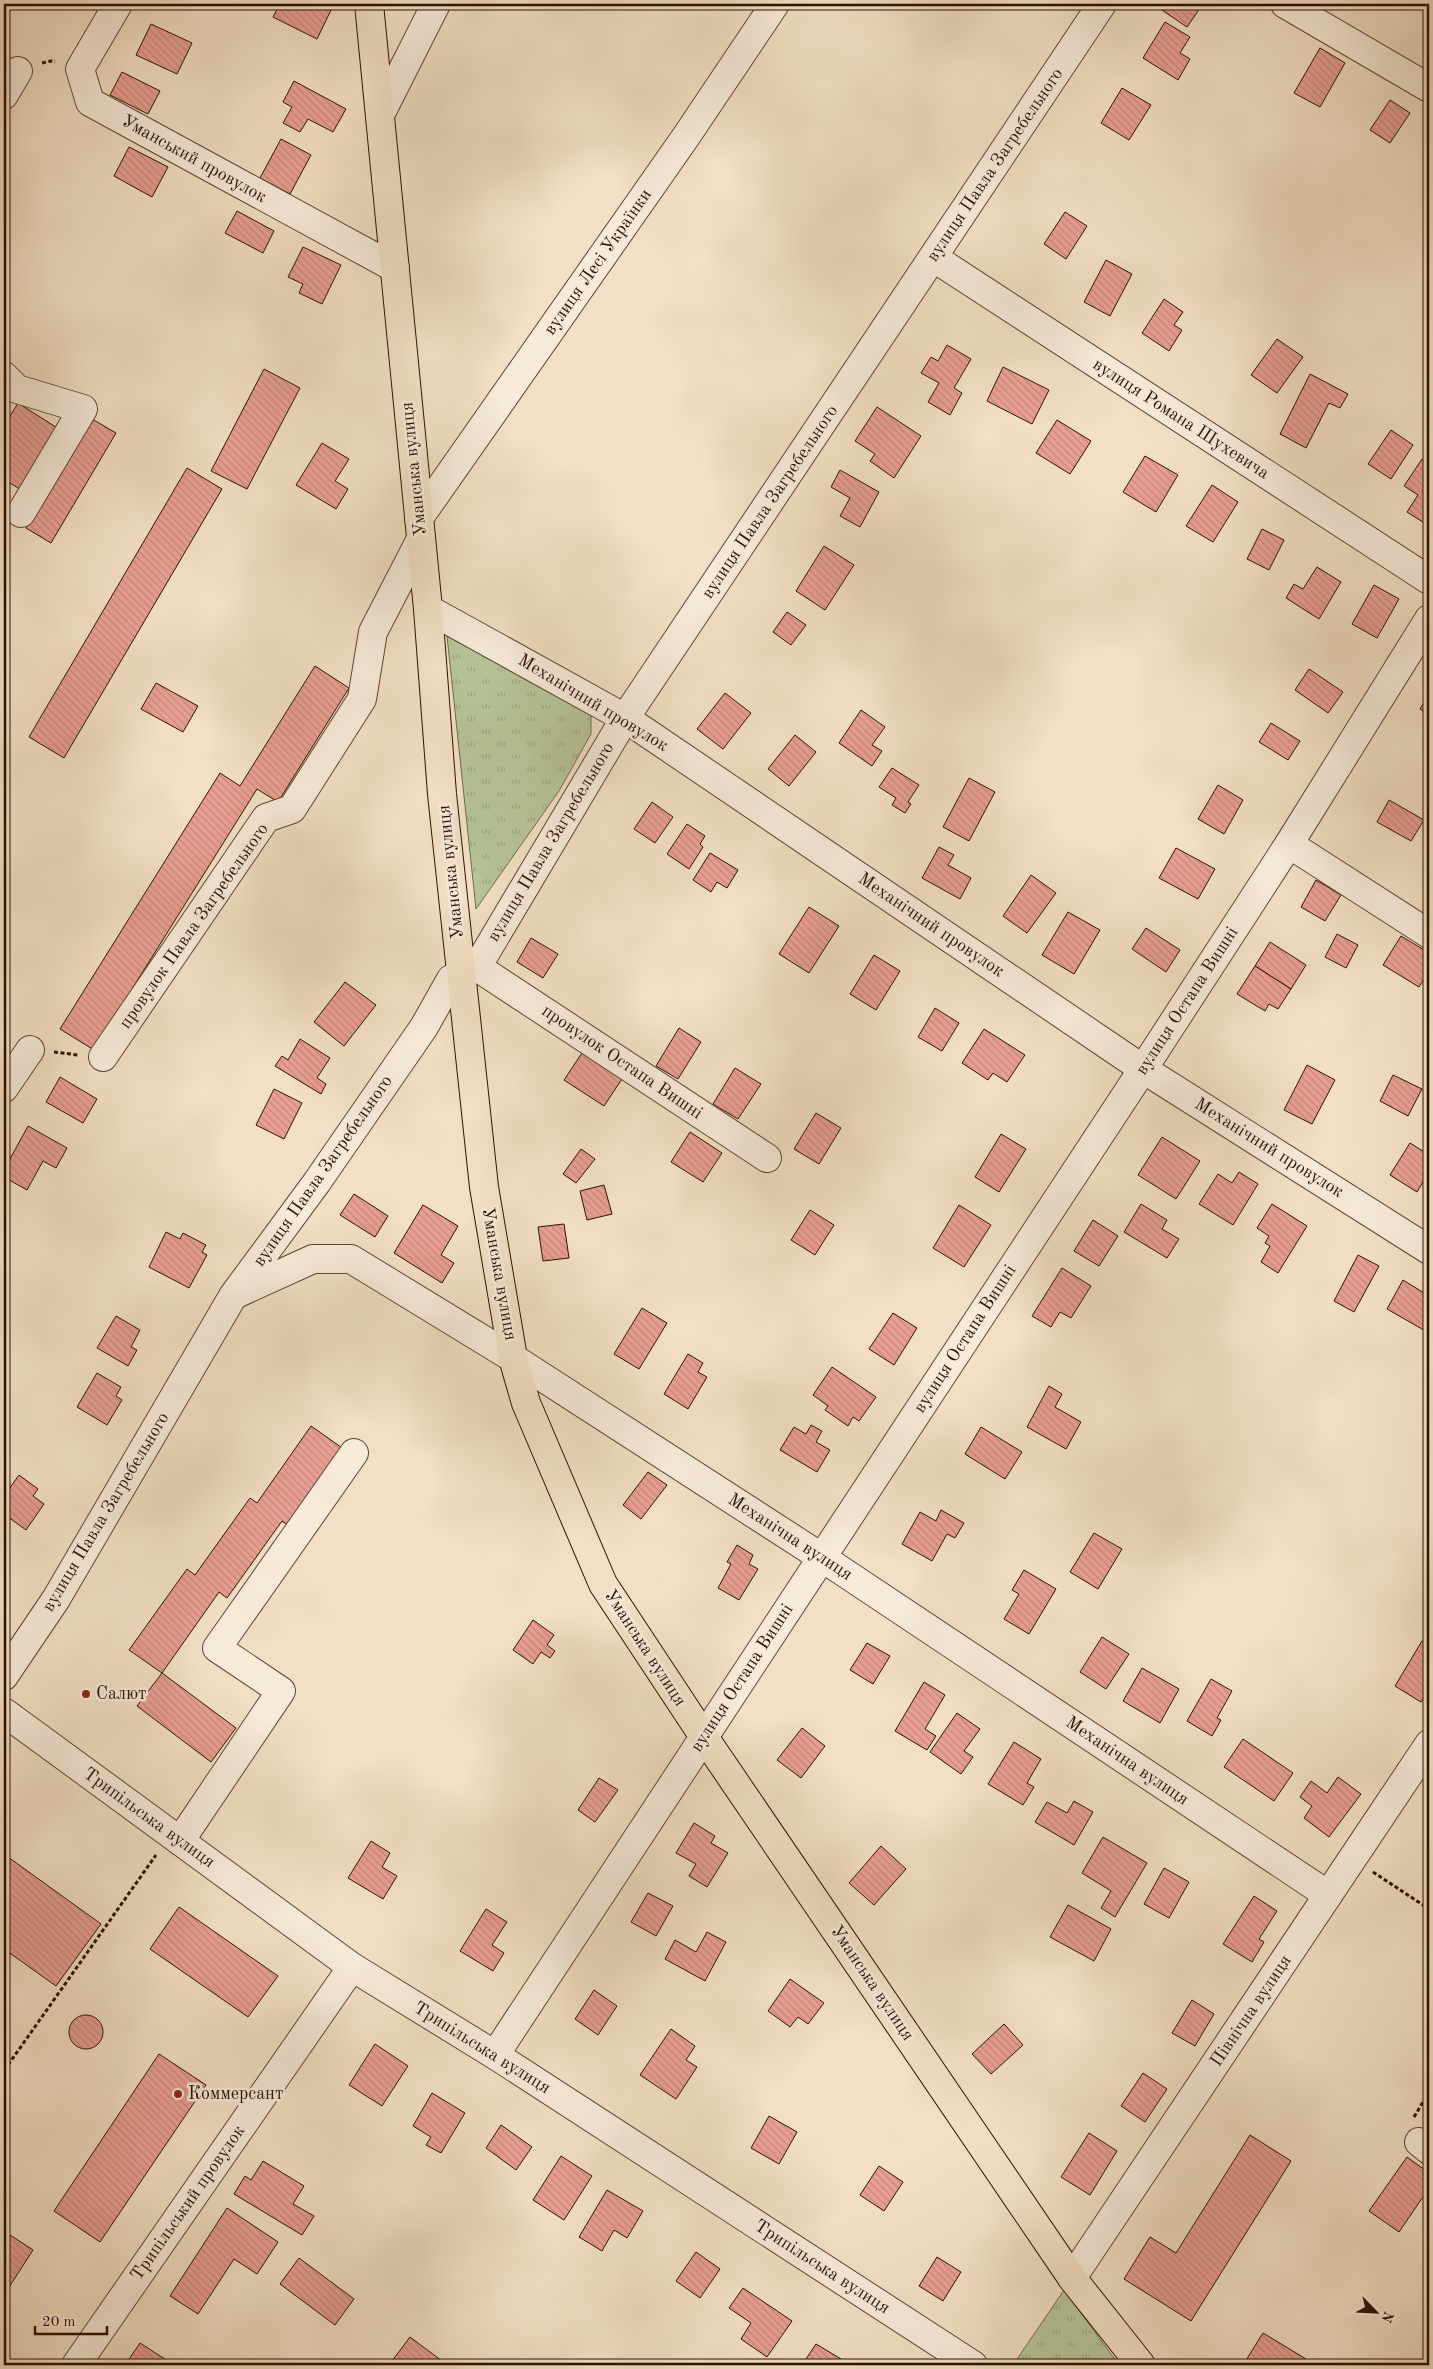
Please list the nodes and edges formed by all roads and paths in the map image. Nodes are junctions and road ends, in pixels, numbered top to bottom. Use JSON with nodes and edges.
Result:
{"nodes":[{"id":1,"x":118,"y":4,"type":"edge"},
{"id":2,"x":369,"y":4,"type":"edge"},
{"id":3,"x":436,"y":4,"type":"edge"},
{"id":4,"x":775,"y":4,"type":"edge"},
{"id":5,"x":1102,"y":4,"type":"edge"},
{"id":6,"x":1285,"y":4,"type":"edge"},
{"id":7,"x":80,"y":69,"type":"junction"},
{"id":8,"x":18,"y":71,"type":"joint"},
{"id":9,"x":1429,"y":88,"type":"edge"},
{"id":10,"x":4,"y":95,"type":"edge"},
{"id":11,"x":380,"y":115,"type":"junction"},
{"id":12,"x":934,"y":258,"type":"junction"},
{"id":13,"x":395,"y":268,"type":"junction"},
{"id":14,"x":4,"y":376,"type":"edge"},
{"id":15,"x":21,"y":513,"type":"dead end"},
{"id":16,"x":420,"y":528,"type":"junction"},
{"id":17,"x":1429,"y":580,"type":"edge"},
{"id":18,"x":428,"y":609,"type":"junction"},
{"id":19,"x":1429,"y":619,"type":"edge"},
{"id":20,"x":625,"y":718,"type":"junction"},
{"id":21,"x":1289,"y":844,"type":"junction"},
{"id":22,"x":1429,"y":934,"type":"edge"},
{"id":23,"x":470,"y":970,"type":"junction"},
{"id":24,"x":30,"y":1050,"type":"joint"},
{"id":25,"x":103,"y":1058,"type":"joint"},
{"id":26,"x":1143,"y":1069,"type":"junction"},
{"id":27,"x":4,"y":1088,"type":"edge"},
{"id":28,"x":766,"y":1158,"type":"dead end"},
{"id":29,"x":1429,"y":1250,"type":"edge"},
{"id":30,"x":233,"y":1296,"type":"junction"},
{"id":31,"x":513,"y":1358,"type":"junction"},
{"id":32,"x":354,"y":1453,"type":"dead end"},
{"id":33,"x":821,"y":1557,"type":"junction"},
{"id":34,"x":4,"y":1676,"type":"edge"},
{"id":35,"x":4,"y":1712,"type":"edge"},
{"id":36,"x":704,"y":1737,"type":"junction"},
{"id":37,"x":1429,"y":1744,"type":"edge"},
{"id":38,"x":170,"y":1845,"type":"junction"},
{"id":39,"x":1352,"y":1859,"type":"junction"},
{"id":40,"x":1328,"y":1895,"type":"junction"},
{"id":41,"x":1429,"y":1909,"type":"edge"},
{"id":42,"x":352,"y":1967,"type":"junction"},
{"id":43,"x":495,"y":2055,"type":"junction"},
{"id":44,"x":8,"y":2066,"type":"dead end"},
{"id":45,"x":1072,"y":2278,"type":"junction"},
{"id":46,"x":76,"y":2365,"type":"edge"},
{"id":47,"x":973,"y":2365,"type":"edge"},
{"id":48,"x":1141,"y":2365,"type":"edge"}],
"edges":[{"from":1,"to":7,"type":"street"},
{"from":2,"to":11,"type":"main road","name":"Уманська вулиця"},
{"from":3,"to":11,"type":"street"},
{"from":4,"to":16,"type":"street","name":"вулиця Лесі Українки"},
{"from":5,"to":12,"type":"street","name":"вулиця Павла Загребельного"},
{"from":6,"to":9,"type":"street"},
{"from":7,"to":8,"type":"path"},
{"from":7,"to":13,"type":"street","name":"Уманський провулок"},
{"from":8,"to":10,"type":"street"},
{"from":11,"to":13,"type":"main road","name":"Уманська вулиця"},
{"from":12,"to":17,"type":"street","name":"вулиця Романа Шухевича"},
{"from":12,"to":20,"type":"street","name":"вулиця Павла Загребельного"},
{"from":13,"to":16,"type":"main road","name":"Уманська вулиця"},
{"from":14,"to":15,"type":"street"},
{"from":16,"to":18,"type":"main road","name":"Уманська вулиця"},
{"from":16,"to":25,"type":"street","name":"провулок Павла Загребельного"},
{"from":18,"to":20,"type":"street","name":"Механічний провулок"},
{"from":18,"to":23,"type":"main road","name":"Уманська вулиця"},
{"from":19,"to":21,"type":"street","name":"вулиця Остапа Вишні"},
{"from":20,"to":23,"type":"street","name":"вулиця Павла Загребельного"},
{"from":20,"to":26,"type":"street","name":"Механічний провулок"},
{"from":21,"to":22,"type":"street"},
{"from":21,"to":26,"type":"street","name":"вулиця Остапа Вишні"},
{"from":23,"to":28,"type":"street","name":"провулок Остапа Вишні"},
{"from":23,"to":30,"type":"street","name":"вулиця Павла Загребельного"},
{"from":23,"to":31,"type":"main road","name":"Уманська вулиця"},
{"from":24,"to":25,"type":"path"},
{"from":24,"to":27,"type":"street"},
{"from":26,"to":29,"type":"street","name":"Механічний провулок"},
{"from":26,"to":33,"type":"street","name":"вулиця Остапа Вишні"},
{"from":30,"to":31,"type":"street","name":"Механічна вулиця"},
{"from":30,"to":34,"type":"street","name":"вулиця Павла Загребельного"},
{"from":31,"to":33,"type":"street","name":"Механічна вулиця"},
{"from":31,"to":36,"type":"main road","name":"Уманська вулиця"},
{"from":32,"to":38,"type":"street"},
{"from":33,"to":36,"type":"street","name":"вулиця Остапа Вишні"},
{"from":33,"to":40,"type":"street","name":"Механічна вулиця"},
{"from":35,"to":38,"type":"street","name":"Трипільська вулиця"},
{"from":36,"to":43,"type":"street","name":"вулиця Остапа Вишні"},
{"from":36,"to":45,"type":"main road","name":"Уманська вулиця"},
{"from":37,"to":39,"type":"street","name":"Північна вулиця"},
{"from":38,"to":42,"type":"street","name":"Трипільська вулиця"},
{"from":38,"to":44,"type":"path"},
{"from":39,"to":40,"type":"street","name":"Північна вулиця"},
{"from":39,"to":41,"type":"path"},
{"from":40,"to":45,"type":"street","name":"Північна вулиця"},
{"from":42,"to":43,"type":"street","name":"Трипільська вулиця"},
{"from":42,"to":46,"type":"street","name":"Трипільський провулок"},
{"from":43,"to":47,"type":"street","name":"Трипільська вулиця"},
{"from":45,"to":48,"type":"main road","name":"Уманська вулиця"}]}
